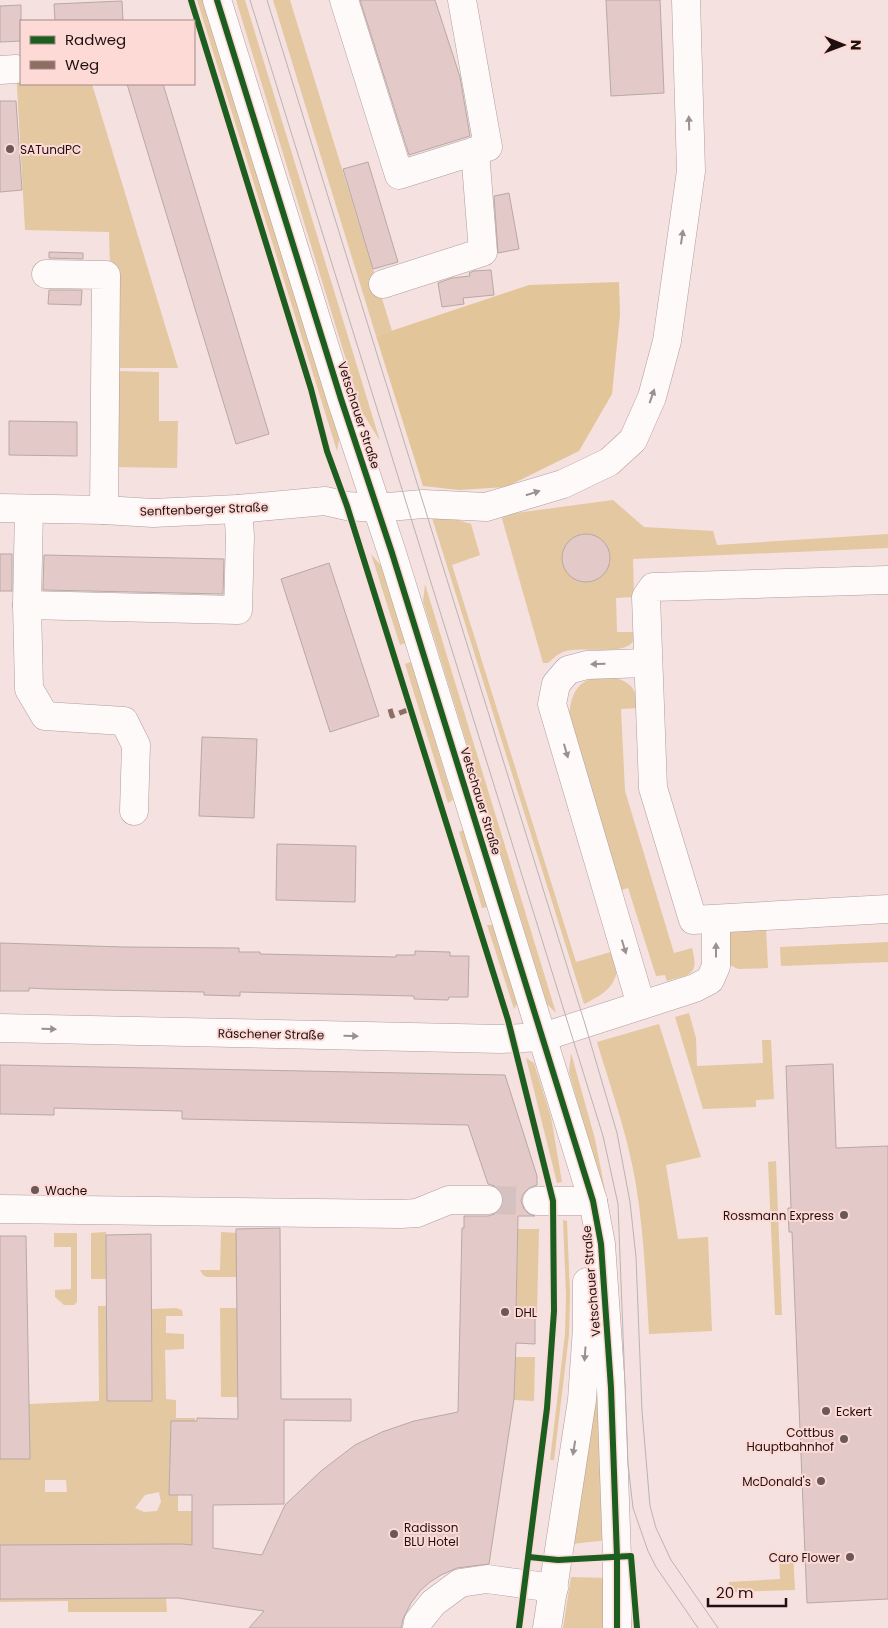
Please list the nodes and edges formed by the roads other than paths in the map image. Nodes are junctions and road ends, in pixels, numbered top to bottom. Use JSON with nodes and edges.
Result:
{"nodes":[{"id":1,"x":217,"y":0,"type":"edge"},
{"id":2,"x":344,"y":0,"type":"edge"},
{"id":3,"x":462,"y":0,"type":"edge"},
{"id":4,"x":686,"y":0,"type":"edge"},
{"id":5,"x":475,"y":152,"type":"junction"},
{"id":6,"x":46,"y":274,"type":"dead end"},
{"id":7,"x":383,"y":284,"type":"dead end"},
{"id":8,"x":0,"y":508,"type":"edge"},
{"id":9,"x":377,"y":508,"type":"junction"},
{"id":10,"x":29,"y":509,"type":"junction"},
{"id":11,"x":238,"y":509,"type":"junction"},
{"id":12,"x":104,"y":510,"type":"junction"},
{"id":13,"x":888,"y":580,"type":"edge"},
{"id":14,"x":27,"y":605,"type":"junction"},
{"id":15,"x":647,"y":663,"type":"junction"},
{"id":16,"x":134,"y":811,"type":"dead end"},
{"id":17,"x":888,"y":909,"type":"edge"},
{"id":18,"x":716,"y":920,"type":"junction"},
{"id":19,"x":641,"y":1005,"type":"junction"},
{"id":20,"x":0,"y":1028,"type":"edge"},
{"id":21,"x":543,"y":1037,"type":"junction"},
{"id":22,"x":488,"y":1200,"type":"tunnel mouth"},
{"id":23,"x":537,"y":1201,"type":"tunnel mouth"},
{"id":24,"x":589,"y":1201,"type":"junction"},
{"id":25,"x":0,"y":1209,"type":"edge"},
{"id":26,"x":554,"y":1588,"type":"junction"},
{"id":27,"x":417,"y":1628,"type":"edge"},
{"id":28,"x":547,"y":1628,"type":"edge"},
{"id":29,"x":617,"y":1628,"type":"edge"}],
"edges":[{"from":1,"to":9,"type":"street","name":"Vetschauer Straße"},
{"from":2,"to":5,"type":"street"},
{"from":3,"to":5,"type":"street"},
{"from":9,"to":4,"type":"street","name":"Senftenberger Straße","one_way":true},
{"from":5,"to":7,"type":"street"},
{"from":6,"to":12,"type":"street"},
{"from":8,"to":10,"type":"street","name":"Senftenberger Straße"},
{"from":9,"to":11,"type":"street","name":"Senftenberger Straße"},
{"from":9,"to":21,"type":"street","name":"Vetschauer Straße"},
{"from":10,"to":12,"type":"street","name":"Senftenberger Straße"},
{"from":10,"to":14,"type":"street"},
{"from":11,"to":12,"type":"street","name":"Senftenberger Straße"},
{"from":11,"to":14,"type":"street"},
{"from":13,"to":15,"type":"street"},
{"from":14,"to":16,"type":"street"},
{"from":15,"to":18,"type":"street"},
{"from":15,"to":19,"type":"street","one_way":true},
{"from":17,"to":18,"type":"street"},
{"from":19,"to":18,"type":"street","name":"Räschener Straße","one_way":true},
{"from":19,"to":21,"type":"street","name":"Räschener Straße"},
{"from":20,"to":21,"type":"street","name":"Räschener Straße","one_way":true},
{"from":21,"to":24,"type":"street","name":"Vetschauer Straße"},
{"from":22,"to":25,"type":"street"},
{"from":23,"to":24,"type":"street"},
{"from":24,"to":26,"type":"street","name":"Vetschauer Straße","one_way":true},
{"from":24,"to":29,"type":"street","name":"Vetschauer Straße"},
{"from":26,"to":27,"type":"street"},
{"from":26,"to":28,"type":"street","name":"Vetschauer Straße"}]}
